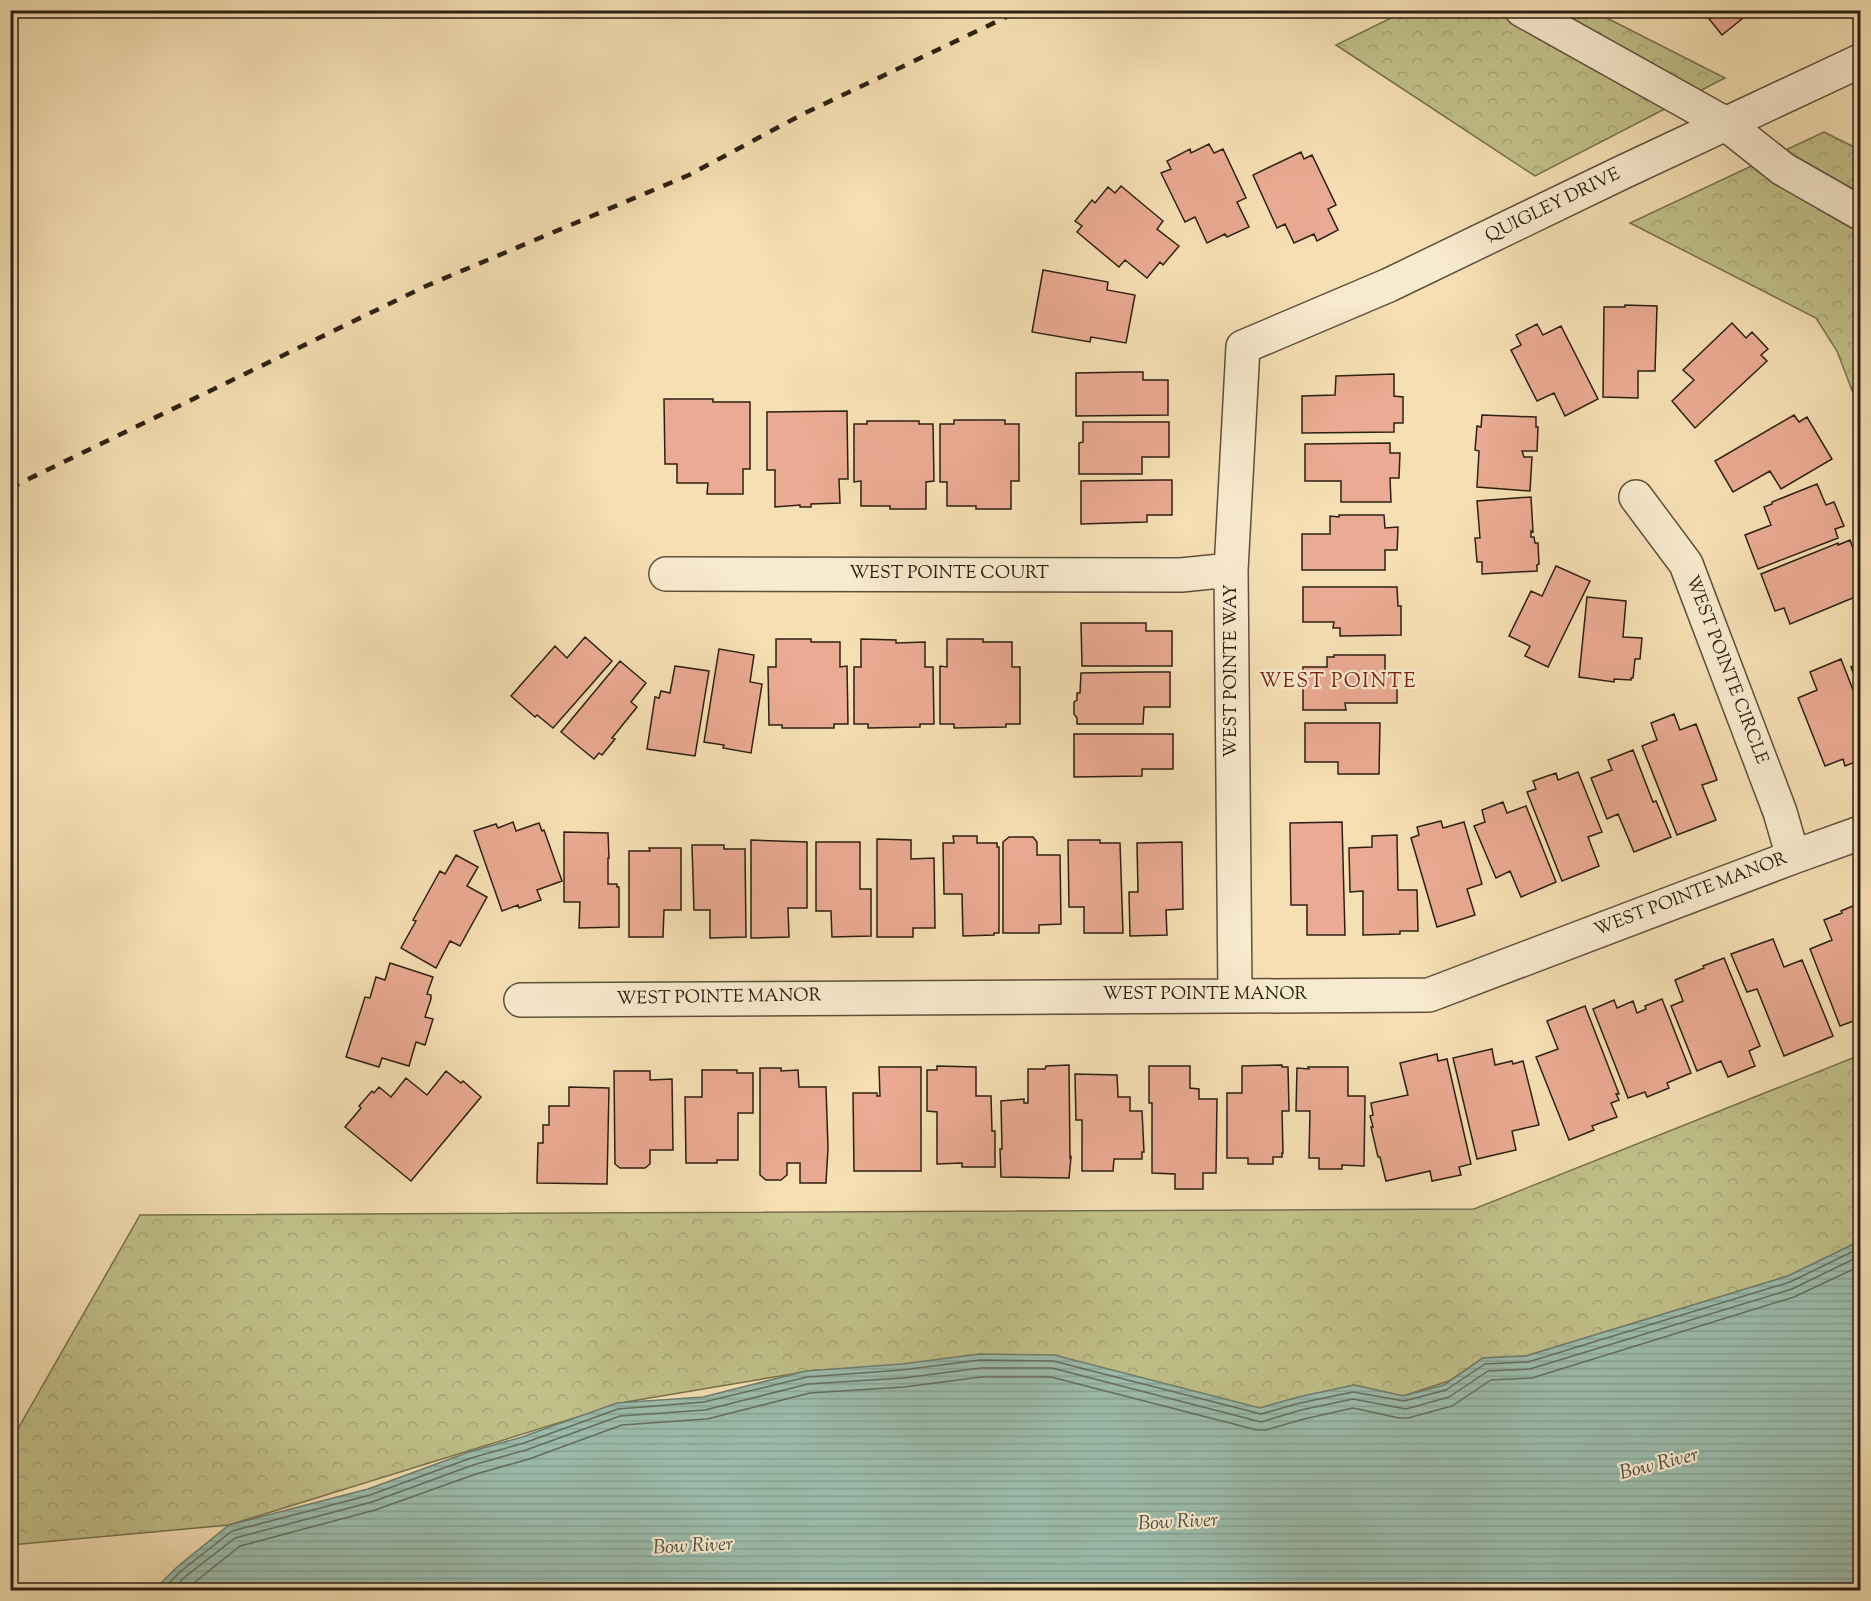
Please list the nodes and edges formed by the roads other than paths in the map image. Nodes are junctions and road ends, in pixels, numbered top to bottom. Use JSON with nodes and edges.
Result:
{"nodes":[{"id":1,"x":1522,"y":10,"type":"edge"},
{"id":2,"x":1860,"y":61,"type":"edge"},
{"id":3,"x":1726,"y":124,"type":"junction"},
{"id":4,"x":1860,"y":213,"type":"edge"},
{"id":5,"x":1243,"y":347,"type":"joint"},
{"id":6,"x":1636,"y":497,"type":"dead end"},
{"id":7,"x":1231,"y":570,"type":"junction"},
{"id":8,"x":666,"y":574,"type":"dead end"},
{"id":9,"x":1860,"y":833,"type":"edge"},
{"id":10,"x":1793,"y":856,"type":"junction"},
{"id":11,"x":1236,"y":994,"type":"junction"},
{"id":12,"x":521,"y":1000,"type":"dead end"}],
"edges":[{"from":1,"to":3,"type":"street"},
{"from":2,"to":3,"type":"street","name":"QUIGLEY DRIVE"},
{"from":3,"to":4,"type":"street"},
{"from":3,"to":5,"type":"street","name":"QUIGLEY DRIVE"},
{"from":5,"to":7,"type":"street","name":"WEST POINTE WAY"},
{"from":6,"to":10,"type":"street","name":"WEST POINTE CIRCLE"},
{"from":7,"to":8,"type":"street","name":"WEST POINTE COURT"},
{"from":7,"to":11,"type":"street","name":"WEST POINTE WAY"},
{"from":9,"to":10,"type":"street","name":"WEST POINTE MANOR"},
{"from":10,"to":11,"type":"street","name":"WEST POINTE MANOR"},
{"from":11,"to":12,"type":"street","name":"WEST POINTE MANOR"}]}
